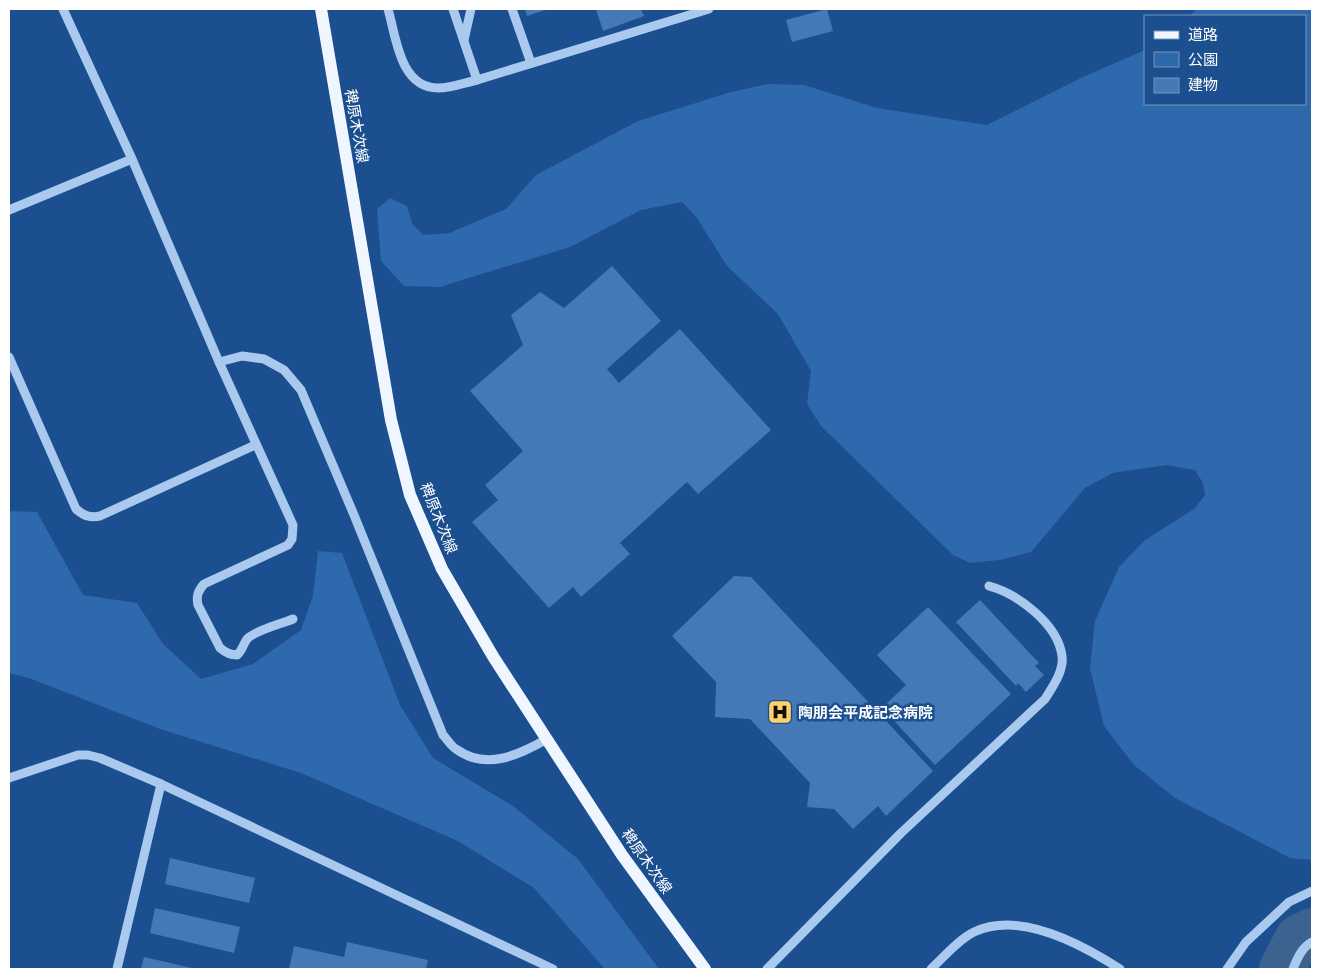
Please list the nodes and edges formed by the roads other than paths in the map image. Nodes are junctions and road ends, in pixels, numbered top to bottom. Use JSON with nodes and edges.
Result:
{"nodes":[{"id":1,"x":63,"y":9,"type":"edge"},
{"id":2,"x":321,"y":9,"type":"edge"},
{"id":3,"x":388,"y":9,"type":"edge"},
{"id":4,"x":453,"y":9,"type":"edge"},
{"id":5,"x":471,"y":9,"type":"edge"},
{"id":6,"x":512,"y":9,"type":"edge"},
{"id":7,"x":709,"y":9,"type":"edge"},
{"id":8,"x":679,"y":13,"type":"edge"},
{"id":9,"x":464,"y":40,"type":"junction"},
{"id":10,"x":531,"y":64,"type":"junction"},
{"id":11,"x":477,"y":80,"type":"junction"},
{"id":12,"x":132,"y":159,"type":"junction"},
{"id":13,"x":9,"y":210,"type":"edge"},
{"id":14,"x":9,"y":357,"type":"edge"},
{"id":15,"x":219,"y":362,"type":"junction"},
{"id":16,"x":255,"y":445,"type":"junction"},
{"id":17,"x":989,"y":586,"type":"dead end"},
{"id":18,"x":293,"y":619,"type":"dead end"},
{"id":19,"x":547,"y":739,"type":"junction"},
{"id":20,"x":9,"y":778,"type":"edge"},
{"id":21,"x":161,"y":784,"type":"junction"},
{"id":22,"x":1312,"y":891,"type":"edge"},
{"id":23,"x":1312,"y":942,"type":"edge"},
{"id":24,"x":118,"y":969,"type":"edge"},
{"id":25,"x":552,"y":969,"type":"edge"},
{"id":26,"x":705,"y":969,"type":"edge"},
{"id":27,"x":767,"y":969,"type":"edge"},
{"id":28,"x":930,"y":969,"type":"edge"},
{"id":29,"x":1120,"y":969,"type":"edge"},
{"id":30,"x":1227,"y":969,"type":"edge"},
{"id":31,"x":1293,"y":969,"type":"edge"}],
"edges":[{"from":1,"to":12,"type":"street"},
{"from":2,"to":19,"type":"main road","name":"稗原木次線"},
{"from":3,"to":11,"type":"street"},
{"from":4,"to":9,"type":"street"},
{"from":5,"to":9,"type":"street"},
{"from":6,"to":10,"type":"street"},
{"from":7,"to":8,"type":"street"},
{"from":8,"to":10,"type":"street"},
{"from":9,"to":11,"type":"street"},
{"from":10,"to":11,"type":"street"},
{"from":12,"to":13,"type":"street"},
{"from":12,"to":15,"type":"street"},
{"from":14,"to":16,"type":"street"},
{"from":15,"to":16,"type":"street"},
{"from":15,"to":19,"type":"street"},
{"from":16,"to":18,"type":"street"},
{"from":17,"to":27,"type":"street"},
{"from":19,"to":26,"type":"main road","name":"稗原木次線"},
{"from":20,"to":21,"type":"street"},
{"from":21,"to":24,"type":"street"},
{"from":21,"to":25,"type":"street"},
{"from":22,"to":30,"type":"street"},
{"from":23,"to":31,"type":"street"},
{"from":28,"to":29,"type":"street"}]}
